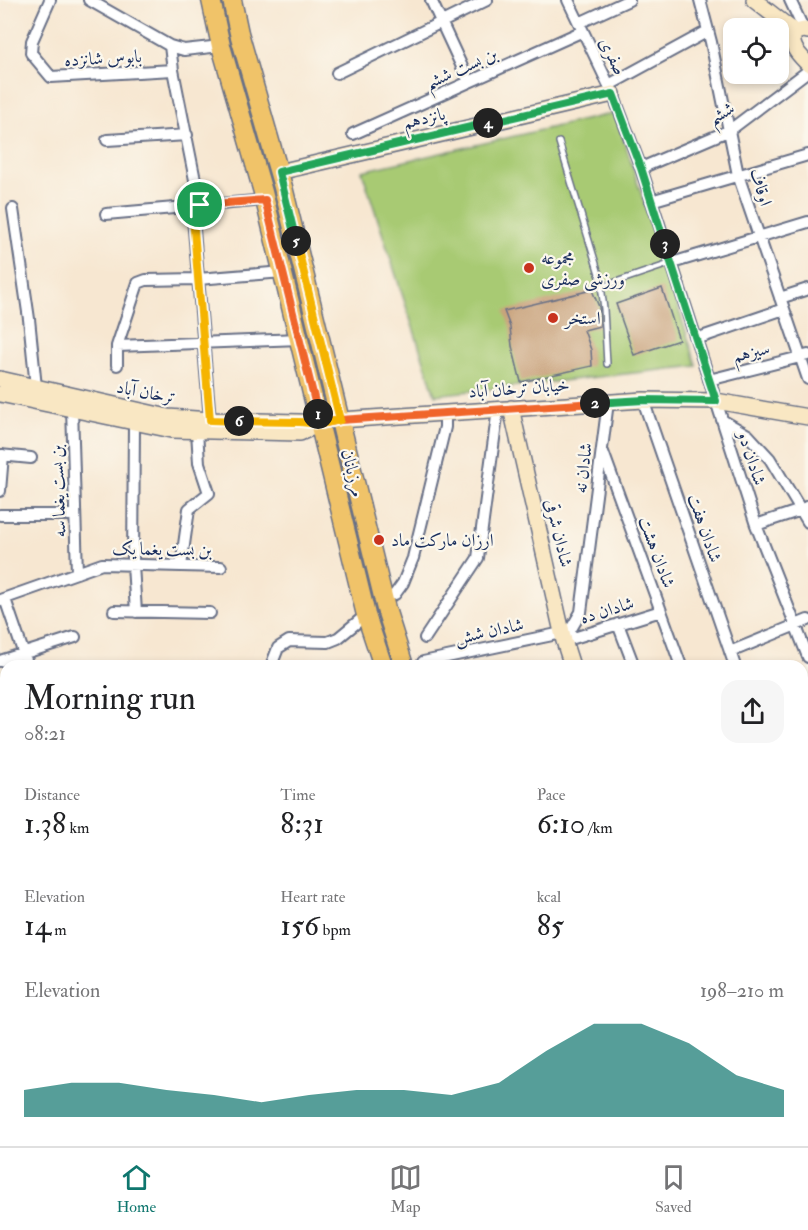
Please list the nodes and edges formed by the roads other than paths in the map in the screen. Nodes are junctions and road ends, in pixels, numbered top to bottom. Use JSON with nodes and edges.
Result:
{"nodes":[{"id":1,"x":50,"y":0,"type":"edge"},
{"id":2,"x":89,"y":0,"type":"edge"},
{"id":3,"x":212,"y":0,"type":"edge"},
{"id":4,"x":232,"y":0,"type":"edge"},
{"id":5,"x":431,"y":0,"type":"edge"},
{"id":6,"x":487,"y":0,"type":"edge"},
{"id":7,"x":568,"y":0,"type":"edge"},
{"id":8,"x":629,"y":0,"type":"edge"},
{"id":9,"x":700,"y":0,"type":"edge"},
{"id":10,"x":743,"y":0,"type":"edge"},
{"id":11,"x":754,"y":0,"type":"edge"},
{"id":12,"x":790,"y":0,"type":"edge"},
{"id":13,"x":762,"y":18,"type":"edge"},
{"id":14,"x":441,"y":22,"type":"junction"},
{"id":15,"x":581,"y":27,"type":"junction"},
{"id":16,"x":708,"y":31,"type":"junction"},
{"id":17,"x":802,"y":33,"type":"edge"},
{"id":18,"x":170,"y":46,"type":"junction"},
{"id":19,"x":221,"y":46,"type":"junction"},
{"id":20,"x":808,"y":64,"type":"edge"},
{"id":21,"x":173,"y":70,"type":"junction"},
{"id":22,"x":808,"y":71,"type":"edge"},
{"id":23,"x":337,"y":73,"type":"dead end"},
{"id":24,"x":469,"y":82,"type":"junction"},
{"id":25,"x":611,"y":90,"type":"junction"},
{"id":26,"x":730,"y":130,"type":"junction"},
{"id":27,"x":353,"y":134,"type":"dead end"},
{"id":28,"x":187,"y":135,"type":"junction"},
{"id":29,"x":108,"y":140,"type":"dead end"},
{"id":30,"x":559,"y":142,"type":"dead end"},
{"id":31,"x":808,"y":155,"type":"edge"},
{"id":32,"x":641,"y":168,"type":"junction"},
{"id":33,"x":279,"y":172,"type":"junction"},
{"id":34,"x":738,"y":175,"type":"junction"},
{"id":35,"x":265,"y":200,"type":"junction"},
{"id":36,"x":651,"y":201,"type":"junction"},
{"id":37,"x":196,"y":206,"type":"junction"},
{"id":38,"x":13,"y":209,"type":"dead end"},
{"id":39,"x":106,"y":214,"type":"dead end"},
{"id":40,"x":808,"y":222,"type":"edge"},
{"id":41,"x":759,"y":236,"type":"junction"},
{"id":42,"x":672,"y":263,"type":"junction"},
{"id":43,"x":283,"y":272,"type":"junction"},
{"id":44,"x":198,"y":279,"type":"junction"},
{"id":45,"x":601,"y":287,"type":"junction"},
{"id":46,"x":808,"y":289,"type":"edge"},
{"id":47,"x":782,"y":303,"type":"junction"},
{"id":48,"x":300,"y":339,"type":"junction"},
{"id":49,"x":696,"y":339,"type":"junction"},
{"id":50,"x":204,"y":344,"type":"junction"},
{"id":51,"x":117,"y":346,"type":"junction"},
{"id":52,"x":804,"y":356,"type":"edge"},
{"id":53,"x":607,"y":364,"type":"dead end"},
{"id":54,"x":117,"y":365,"type":"dead end"},
{"id":55,"x":0,"y":379,"type":"edge"},
{"id":56,"x":808,"y":379,"type":"edge"},
{"id":57,"x":709,"y":380,"type":"junction"},
{"id":58,"x":36,"y":387,"type":"junction"},
{"id":59,"x":0,"y":394,"type":"edge"},
{"id":60,"x":644,"y":400,"type":"junction"},
{"id":61,"x":716,"y":401,"type":"junction"},
{"id":62,"x":608,"y":402,"type":"junction"},
{"id":63,"x":72,"y":408,"type":"junction"},
{"id":64,"x":504,"y":409,"type":"junction"},
{"id":65,"x":445,"y":413,"type":"junction"},
{"id":66,"x":808,"y":417,"type":"edge"},
{"id":67,"x":210,"y":420,"type":"junction"},
{"id":68,"x":340,"y":420,"type":"junction"},
{"id":69,"x":722,"y":420,"type":"junction"},
{"id":70,"x":134,"y":423,"type":"junction"},
{"id":71,"x":320,"y":424,"type":"junction"},
{"id":72,"x":197,"y":431,"type":"junction"},
{"id":73,"x":602,"y":450,"type":"junction"},
{"id":74,"x":2,"y":455,"type":"edge"},
{"id":75,"x":31,"y":458,"type":"dead end"},
{"id":76,"x":0,"y":491,"type":"edge"},
{"id":77,"x":805,"y":508,"type":"edge"},
{"id":78,"x":0,"y":515,"type":"edge"},
{"id":79,"x":74,"y":515,"type":"junction"},
{"id":80,"x":808,"y":522,"type":"edge"},
{"id":81,"x":756,"y":525,"type":"junction"},
{"id":82,"x":133,"y":565,"type":"junction"},
{"id":83,"x":181,"y":566,"type":"junction"},
{"id":84,"x":221,"y":567,"type":"dead end"},
{"id":85,"x":77,"y":573,"type":"junction"},
{"id":86,"x":384,"y":599,"type":"junction"},
{"id":87,"x":2,"y":600,"type":"edge"},
{"id":88,"x":114,"y":611,"type":"dead end"},
{"id":89,"x":661,"y":611,"type":"junction"},
{"id":90,"x":136,"y":612,"type":"junction"},
{"id":91,"x":210,"y":614,"type":"dead end"},
{"id":92,"x":366,"y":615,"type":"junction"},
{"id":93,"x":808,"y":620,"type":"edge"},
{"id":94,"x":618,"y":624,"type":"junction"},
{"id":95,"x":795,"y":625,"type":"junction"},
{"id":96,"x":75,"y":637,"type":"dead end"},
{"id":97,"x":563,"y":637,"type":"junction"},
{"id":98,"x":425,"y":638,"type":"dead end"},
{"id":99,"x":730,"y":652,"type":"junction"},
{"id":100,"x":23,"y":654,"type":"junction"},
{"id":101,"x":808,"y":657,"type":"edge"},
{"id":102,"x":3,"y":660,"type":"edge"},
{"id":103,"x":25,"y":660,"type":"edge"},
{"id":104,"x":274,"y":660,"type":"edge"},
{"id":105,"x":381,"y":660,"type":"edge"},
{"id":106,"x":402,"y":660,"type":"edge"},
{"id":107,"x":434,"y":660,"type":"edge"},
{"id":108,"x":570,"y":660,"type":"edge"},
{"id":109,"x":632,"y":660,"type":"edge"},
{"id":110,"x":679,"y":660,"type":"edge"},
{"id":111,"x":733,"y":660,"type":"edge"}],
"edges":[{"from":1,"to":21,"type":"street","name":"بابوس شانزده"},
{"from":2,"to":18,"type":"street","name":"بابوس شانزده"},
{"from":3,"to":19,"type":"main road","name":"مرزبانان"},
{"from":4,"to":33,"type":"main road","name":"مرزبانان"},
{"from":5,"to":14,"type":"street"},
{"from":6,"to":14,"type":"street"},
{"from":7,"to":15,"type":"street","name":"صفری"},
{"from":8,"to":15,"type":"street","name":"بن بست ششم"},
{"from":9,"to":16,"type":"street","name":"اوقاف"},
{"from":10,"to":13,"type":"street"},
{"from":11,"to":17,"type":"street"},
{"from":12,"to":17,"type":"street"},
{"from":14,"to":23,"type":"street"},
{"from":14,"to":24,"type":"street"},
{"from":15,"to":24,"type":"street","name":"بن بست ششم"},
{"from":15,"to":25,"type":"street","name":"صفری"},
{"from":16,"to":25,"type":"street"},
{"from":16,"to":26,"type":"street","name":"اوقاف"},
{"from":17,"to":20,"type":"street"},
{"from":18,"to":19,"type":"street"},
{"from":18,"to":21,"type":"street"},
{"from":19,"to":35,"type":"main road","name":"مرزبانان"},
{"from":21,"to":28,"type":"street"},
{"from":22,"to":26,"type":"street","name":"ششم"},
{"from":24,"to":27,"type":"street","name":"بن بست ششم"},
{"from":25,"to":32,"type":"street","name":"صفری"},
{"from":25,"to":33,"type":"street","name":"پانزدهم"},
{"from":26,"to":32,"type":"street","name":"ششم"},
{"from":26,"to":34,"type":"street","name":"اوقاف"},
{"from":28,"to":29,"type":"street"},
{"from":28,"to":37,"type":"street"},
{"from":30,"to":45,"type":"lane"},
{"from":31,"to":34,"type":"street"},
{"from":32,"to":36,"type":"street","name":"صفری"},
{"from":33,"to":68,"type":"main road","name":"مرزبانان"},
{"from":34,"to":36,"type":"street"},
{"from":34,"to":41,"type":"street","name":"اوقاف"},
{"from":35,"to":37,"type":"street"},
{"from":35,"to":43,"type":"main road","name":"مرزبانان"},
{"from":36,"to":42,"type":"street","name":"صفری"},
{"from":37,"to":39,"type":"street"},
{"from":37,"to":44,"type":"street"},
{"from":38,"to":58,"type":"street"},
{"from":40,"to":41,"type":"street"},
{"from":41,"to":42,"type":"street"},
{"from":41,"to":47,"type":"street","name":"اوقاف"},
{"from":42,"to":45,"type":"lane"},
{"from":42,"to":49,"type":"street","name":"صفری"},
{"from":43,"to":44,"type":"street"},
{"from":43,"to":48,"type":"main road","name":"مرزبانان"},
{"from":44,"to":50,"type":"street"},
{"from":44,"to":51,"type":"street"},
{"from":45,"to":53,"type":"lane"},
{"from":46,"to":47,"type":"street"},
{"from":47,"to":49,"type":"street"},
{"from":47,"to":52,"type":"street","name":"اوقاف"},
{"from":48,"to":50,"type":"street"},
{"from":48,"to":71,"type":"main road","name":"مرزبانان"},
{"from":49,"to":57,"type":"street","name":"صفری"},
{"from":50,"to":51,"type":"street"},
{"from":50,"to":67,"type":"street"},
{"from":51,"to":54,"type":"street"},
{"from":52,"to":56,"type":"street","name":"اوقاف"},
{"from":52,"to":57,"type":"street","name":"سیزهم"},
{"from":55,"to":58,"type":"street","name":"ترخان آباد"},
{"from":57,"to":61,"type":"street","name":"صفری"},
{"from":58,"to":67,"type":"street","name":"ترخان آباد"},
{"from":59,"to":63,"type":"street","name":"ترخان آباد"},
{"from":60,"to":61,"type":"street","name":"خیابان ترخان آباد"},
{"from":60,"to":62,"type":"street","name":"خیابان ترخان آباد"},
{"from":60,"to":99,"type":"street","name":"شادان هفت"},
{"from":61,"to":66,"type":"street","name":"خیابان ترخان آباد"},
{"from":61,"to":69,"type":"street","name":"شادان دو"},
{"from":62,"to":64,"type":"street","name":"خیابان ترخان آباد"},
{"from":62,"to":73,"type":"street","name":"شادان نه"},
{"from":63,"to":70,"type":"street","name":"ترخان آباد"},
{"from":63,"to":79,"type":"street","name":"بن بست یغما سه"},
{"from":64,"to":65,"type":"street","name":"خیابان ترخان آباد"},
{"from":64,"to":97,"type":"street","name":"شادان شرقی"},
{"from":64,"to":98,"type":"street"},
{"from":65,"to":68,"type":"street","name":"خیابان ترخان آباد"},
{"from":65,"to":86,"type":"street"},
{"from":67,"to":71,"type":"street","name":"ترخان آباد"},
{"from":68,"to":71,"type":"main road"},
{"from":68,"to":86,"type":"main road","name":"مرزبانان"},
{"from":69,"to":77,"type":"street"},
{"from":69,"to":81,"type":"street","name":"شادان دو"},
{"from":70,"to":72,"type":"street","name":"ترخان آباد"},
{"from":70,"to":82,"type":"street"},
{"from":71,"to":72,"type":"street","name":"ترخان آباد"},
{"from":71,"to":92,"type":"main road","name":"مرزبانان"},
{"from":72,"to":83,"type":"street"},
{"from":73,"to":89,"type":"street","name":"شادان هشت"},
{"from":73,"to":97,"type":"street","name":"شادان نه"},
{"from":74,"to":75,"type":"street"},
{"from":74,"to":76,"type":"street"},
{"from":77,"to":80,"type":"street"},
{"from":77,"to":81,"type":"street"},
{"from":78,"to":79,"type":"street"},
{"from":79,"to":85,"type":"street","name":"بن بست یغما سه"},
{"from":81,"to":95,"type":"street","name":"شادان دو"},
{"from":82,"to":83,"type":"street","name":"بن بست یغما یک"},
{"from":82,"to":85,"type":"street","name":"بن بست یغما یک"},
{"from":82,"to":90,"type":"street"},
{"from":83,"to":84,"type":"street","name":"بن بست یغما یک"},
{"from":85,"to":87,"type":"street","name":"بن بست یغما یک"},
{"from":86,"to":106,"type":"main road","name":"مرزبانان"},
{"from":87,"to":100,"type":"street"},
{"from":88,"to":90,"type":"street"},
{"from":89,"to":94,"type":"street","name":"شادان ده"},
{"from":89,"to":110,"type":"street","name":"شادان هشت"},
{"from":90,"to":91,"type":"street"},
{"from":92,"to":104,"type":"street"},
{"from":92,"to":105,"type":"main road","name":"مرزبانان"},
{"from":93,"to":95,"type":"street"},
{"from":94,"to":97,"type":"street","name":"شادان ده"},
{"from":94,"to":109,"type":"street"},
{"from":95,"to":99,"type":"street"},
{"from":95,"to":101,"type":"street","name":"شادان دو"},
{"from":96,"to":100,"type":"street"},
{"from":97,"to":107,"type":"street","name":"شادان شش"},
{"from":97,"to":108,"type":"street","name":"شادان شرقی"},
{"from":99,"to":111,"type":"street","name":"شادان هفت"},
{"from":100,"to":102,"type":"street"},
{"from":100,"to":103,"type":"street"}]}
